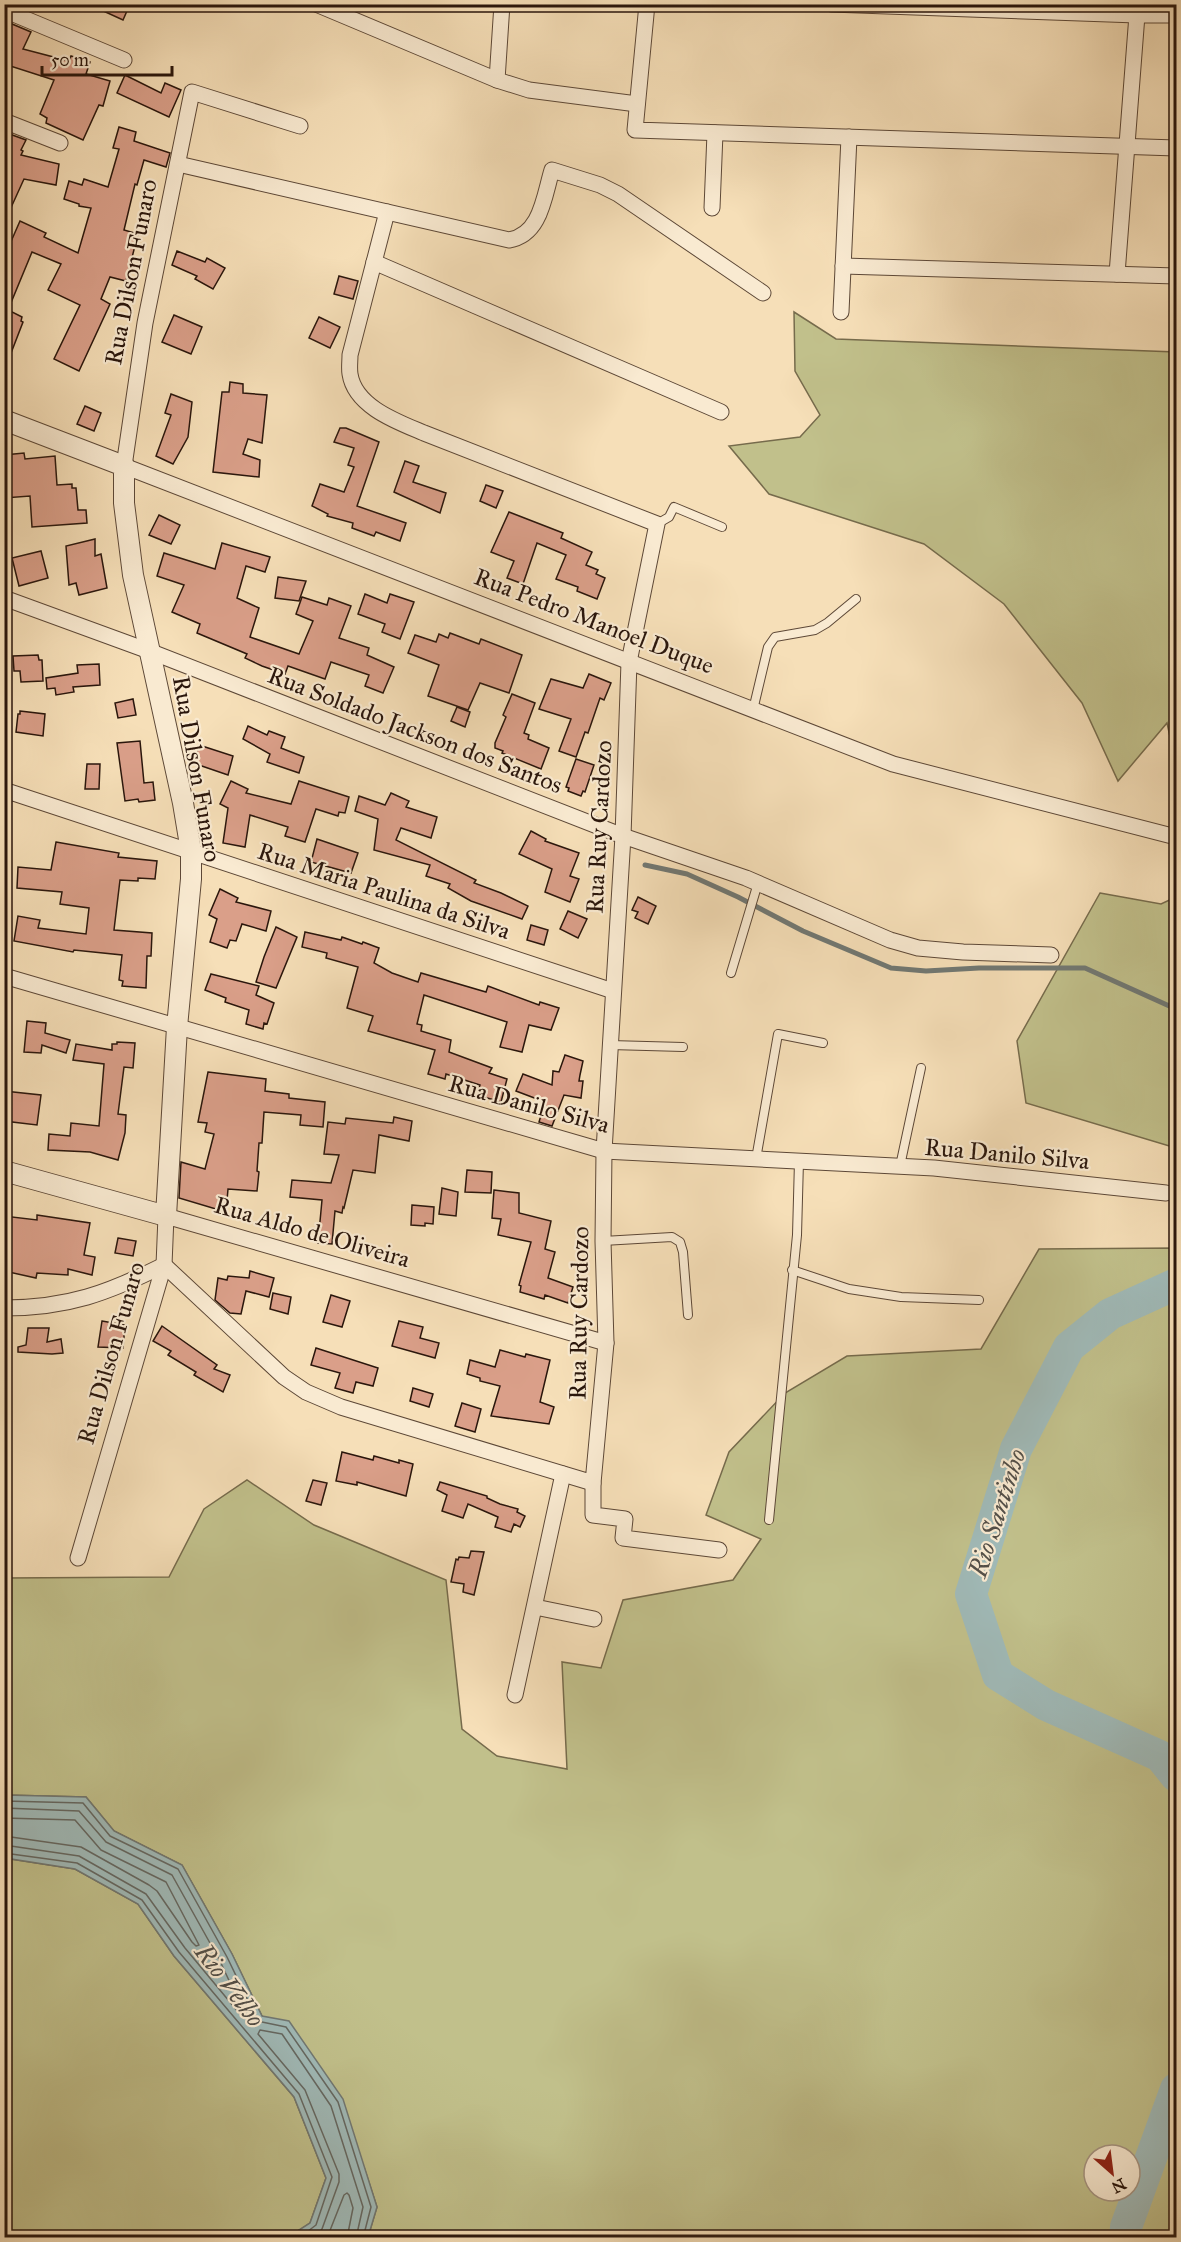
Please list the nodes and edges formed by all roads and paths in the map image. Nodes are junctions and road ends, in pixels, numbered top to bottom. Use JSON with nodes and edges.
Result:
{"nodes":[{"id":1,"x":316,"y":4,"type":"edge"},
{"id":2,"x":502,"y":4,"type":"edge"},
{"id":3,"x":647,"y":4,"type":"edge"},
{"id":4,"x":831,"y":4,"type":"edge"},
{"id":5,"x":4,"y":10,"type":"edge"},
{"id":6,"x":1137,"y":15,"type":"junction"},
{"id":7,"x":1176,"y":15,"type":"edge"},
{"id":8,"x":124,"y":60,"type":"dead end"},
{"id":9,"x":497,"y":80,"type":"junction"},
{"id":10,"x":637,"y":104,"type":"junction"},
{"id":11,"x":4,"y":121,"type":"edge"},
{"id":12,"x":300,"y":126,"type":"dead end"},
{"id":13,"x":715,"y":133,"type":"junction"},
{"id":14,"x":849,"y":137,"type":"junction"},
{"id":15,"x":60,"y":143,"type":"dead end"},
{"id":16,"x":1127,"y":147,"type":"junction"},
{"id":17,"x":1176,"y":148,"type":"edge"},
{"id":18,"x":178,"y":164,"type":"junction"},
{"id":19,"x":712,"y":208,"type":"dead end"},
{"id":20,"x":387,"y":212,"type":"junction"},
{"id":21,"x":374,"y":262,"type":"junction"},
{"id":22,"x":843,"y":266,"type":"junction"},
{"id":23,"x":1117,"y":274,"type":"junction"},
{"id":24,"x":1176,"y":276,"type":"edge"},
{"id":25,"x":763,"y":293,"type":"dead end"},
{"id":26,"x":841,"y":312,"type":"dead end"},
{"id":27,"x":722,"y":412,"type":"dead end"},
{"id":28,"x":4,"y":420,"type":"edge"},
{"id":29,"x":124,"y":466,"type":"junction"},
{"id":30,"x":657,"y":524,"type":"junction"},
{"id":31,"x":722,"y":527,"type":"dead end"},
{"id":32,"x":4,"y":598,"type":"edge"},
{"id":33,"x":856,"y":599,"type":"dead end"},
{"id":34,"x":149,"y":651,"type":"junction"},
{"id":35,"x":629,"y":662,"type":"junction"},
{"id":36,"x":753,"y":710,"type":"junction"},
{"id":37,"x":4,"y":790,"type":"edge"},
{"id":38,"x":623,"y":836,"type":"junction"},
{"id":39,"x":1176,"y":837,"type":"edge"},
{"id":40,"x":191,"y":851,"type":"junction"},
{"id":41,"x":757,"y":888,"type":"junction"},
{"id":42,"x":1051,"y":955,"type":"dead end"},
{"id":43,"x":731,"y":973,"type":"dead end"},
{"id":44,"x":4,"y":976,"type":"edge"},
{"id":45,"x":613,"y":991,"type":"junction"},
{"id":46,"x":177,"y":1027,"type":"junction"},
{"id":47,"x":823,"y":1043,"type":"dead end"},
{"id":48,"x":610,"y":1045,"type":"junction"},
{"id":49,"x":683,"y":1047,"type":"dead end"},
{"id":50,"x":921,"y":1068,"type":"dead end"},
{"id":51,"x":604,"y":1151,"type":"junction"},
{"id":52,"x":756,"y":1159,"type":"junction"},
{"id":53,"x":799,"y":1161,"type":"junction"},
{"id":54,"x":900,"y":1166,"type":"junction"},
{"id":55,"x":4,"y":1171,"type":"edge"},
{"id":56,"x":1166,"y":1193,"type":"dead end"},
{"id":57,"x":166,"y":1216,"type":"junction"},
{"id":58,"x":603,"y":1241,"type":"junction"},
{"id":59,"x":164,"y":1265,"type":"junction"},
{"id":60,"x":792,"y":1270,"type":"junction"},
{"id":61,"x":979,"y":1300,"type":"dead end"},
{"id":62,"x":4,"y":1308,"type":"edge"},
{"id":63,"x":688,"y":1315,"type":"dead end"},
{"id":64,"x":606,"y":1343,"type":"junction"},
{"id":65,"x":563,"y":1474,"type":"junction"},
{"id":66,"x":593,"y":1483,"type":"junction"},
{"id":67,"x":769,"y":1520,"type":"dead end"},
{"id":68,"x":719,"y":1550,"type":"dead end"},
{"id":69,"x":78,"y":1558,"type":"dead end"},
{"id":70,"x":535,"y":1607,"type":"junction"},
{"id":71,"x":594,"y":1619,"type":"dead end"},
{"id":72,"x":515,"y":1695,"type":"dead end"}],
"edges":[{"from":1,"to":9,"type":"street"},
{"from":2,"to":9,"type":"street"},
{"from":3,"to":10,"type":"street"},
{"from":4,"to":6,"type":"street"},
{"from":5,"to":8,"type":"street"},
{"from":6,"to":7,"type":"street"},
{"from":6,"to":16,"type":"street"},
{"from":9,"to":10,"type":"street"},
{"from":10,"to":13,"type":"street"},
{"from":11,"to":15,"type":"street"},
{"from":12,"to":18,"type":"street","name":"Rua Dilson Funaro"},
{"from":13,"to":14,"type":"street"},
{"from":13,"to":19,"type":"street"},
{"from":14,"to":16,"type":"street"},
{"from":14,"to":22,"type":"street"},
{"from":16,"to":17,"type":"street"},
{"from":16,"to":23,"type":"street"},
{"from":18,"to":20,"type":"street"},
{"from":18,"to":29,"type":"street","name":"Rua Dilson Funaro"},
{"from":20,"to":21,"type":"street"},
{"from":20,"to":25,"type":"street"},
{"from":21,"to":27,"type":"street"},
{"from":21,"to":30,"type":"street"},
{"from":22,"to":23,"type":"street"},
{"from":22,"to":26,"type":"street"},
{"from":23,"to":24,"type":"street"},
{"from":28,"to":29,"type":"street","name":"Rua Pedro Manoel Duque"},
{"from":29,"to":34,"type":"street","name":"Rua Dilson Funaro"},
{"from":29,"to":35,"type":"street","name":"Rua Pedro Manoel Duque"},
{"from":30,"to":31,"type":"lane"},
{"from":30,"to":35,"type":"street","name":"Rua Ruy Cardozo"},
{"from":32,"to":34,"type":"street","name":"Rua Soldado Jackson dos Santos"},
{"from":33,"to":36,"type":"lane"},
{"from":34,"to":38,"type":"street","name":"Rua Soldado Jackson dos Santos"},
{"from":34,"to":40,"type":"street","name":"Rua Dilson Funaro"},
{"from":35,"to":36,"type":"street","name":"Rua Pedro Manoel Duque"},
{"from":35,"to":38,"type":"street","name":"Rua Ruy Cardozo"},
{"from":36,"to":39,"type":"street","name":"Rua Pedro Manoel Duque"},
{"from":37,"to":40,"type":"street","name":"Rua Maria Paulina da Silva"},
{"from":38,"to":41,"type":"street","name":"Rua Soldado Jackson dos Santos"},
{"from":38,"to":45,"type":"street","name":"Rua Ruy Cardozo"},
{"from":40,"to":45,"type":"street","name":"Rua Maria Paulina da Silva"},
{"from":40,"to":46,"type":"street","name":"Rua Dilson Funaro"},
{"from":41,"to":42,"type":"street","name":"Rua Soldado Jackson dos Santos"},
{"from":41,"to":43,"type":"lane"},
{"from":44,"to":46,"type":"street","name":"Rua Danilo Silva"},
{"from":45,"to":48,"type":"street","name":"Rua Ruy Cardozo"},
{"from":46,"to":51,"type":"street","name":"Rua Danilo Silva"},
{"from":46,"to":57,"type":"street","name":"Rua Dilson Funaro"},
{"from":47,"to":52,"type":"lane"},
{"from":48,"to":49,"type":"lane"},
{"from":48,"to":51,"type":"street","name":"Rua Ruy Cardozo"},
{"from":50,"to":54,"type":"lane"},
{"from":51,"to":52,"type":"street","name":"Rua Danilo Silva"},
{"from":51,"to":58,"type":"street","name":"Rua Ruy Cardozo"},
{"from":52,"to":53,"type":"street","name":"Rua Danilo Silva"},
{"from":53,"to":54,"type":"street","name":"Rua Danilo Silva"},
{"from":53,"to":60,"type":"lane"},
{"from":54,"to":56,"type":"street","name":"Rua Danilo Silva"},
{"from":55,"to":57,"type":"street","name":"Rua Aldo de Oliveira"},
{"from":57,"to":59,"type":"street","name":"Rua Dilson Funaro"},
{"from":57,"to":64,"type":"street","name":"Rua Aldo de Oliveira"},
{"from":58,"to":63,"type":"lane"},
{"from":58,"to":64,"type":"street","name":"Rua Ruy Cardozo"},
{"from":59,"to":62,"type":"street"},
{"from":59,"to":65,"type":"street"},
{"from":59,"to":69,"type":"street","name":"Rua Dilson Funaro"},
{"from":60,"to":61,"type":"lane"},
{"from":60,"to":67,"type":"lane"},
{"from":64,"to":66,"type":"street","name":"Rua Ruy Cardozo"},
{"from":65,"to":66,"type":"street"},
{"from":65,"to":70,"type":"street"},
{"from":66,"to":68,"type":"street","name":"Rua Ruy Cardozo"},
{"from":70,"to":71,"type":"street"},
{"from":70,"to":72,"type":"street"}]}
